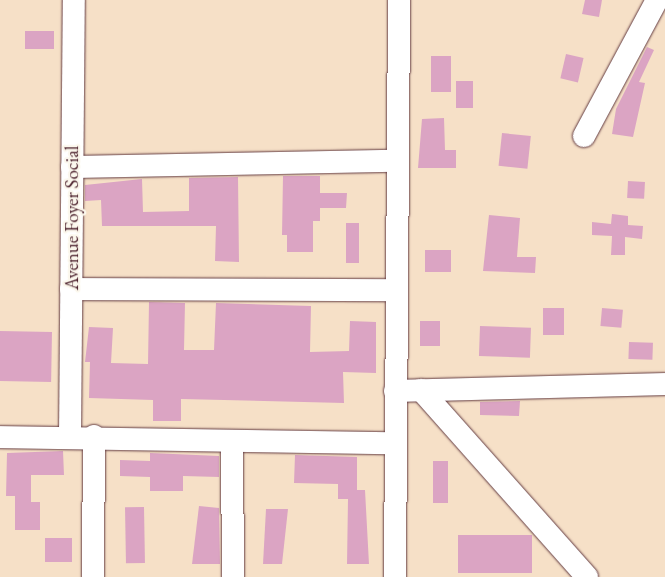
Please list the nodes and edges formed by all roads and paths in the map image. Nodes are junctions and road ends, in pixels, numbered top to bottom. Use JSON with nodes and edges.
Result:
{"nodes":[{"id":1,"x":74,"y":0,"type":"edge"},
{"id":2,"x":400,"y":0,"type":"edge"},
{"id":3,"x":657,"y":0,"type":"edge"},
{"id":4,"x":584,"y":136,"type":"dead end"},
{"id":5,"x":396,"y":160,"type":"junction"},
{"id":6,"x":72,"y":167,"type":"junction"},
{"id":7,"x":71,"y":289,"type":"junction"},
{"id":8,"x":396,"y":290,"type":"junction"},
{"id":9,"x":665,"y":384,"type":"edge"},
{"id":10,"x":421,"y":390,"type":"junction"},
{"id":11,"x":396,"y":391,"type":"junction"},
{"id":12,"x":70,"y":436,"type":"junction"},
{"id":13,"x":94,"y":436,"type":"junction"},
{"id":14,"x":0,"y":437,"type":"edge"},
{"id":15,"x":232,"y":441,"type":"junction"},
{"id":16,"x":396,"y":443,"type":"junction"},
{"id":17,"x":93,"y":577,"type":"edge"},
{"id":18,"x":233,"y":577,"type":"edge"},
{"id":19,"x":395,"y":577,"type":"edge"},
{"id":20,"x":587,"y":577,"type":"edge"}],
"edges":[{"from":1,"to":6,"type":"street","name":"Avenue Foyer Social"},
{"from":2,"to":5,"type":"street"},
{"from":3,"to":4,"type":"street"},
{"from":5,"to":6,"type":"street"},
{"from":5,"to":8,"type":"street"},
{"from":6,"to":7,"type":"street","name":"Avenue Foyer Social"},
{"from":7,"to":8,"type":"street"},
{"from":7,"to":12,"type":"street","name":"Avenue Foyer Social"},
{"from":8,"to":11,"type":"street"},
{"from":9,"to":10,"type":"street"},
{"from":10,"to":11,"type":"street"},
{"from":10,"to":20,"type":"street"},
{"from":11,"to":16,"type":"street"},
{"from":12,"to":13,"type":"street"},
{"from":12,"to":14,"type":"street"},
{"from":13,"to":15,"type":"street"},
{"from":13,"to":17,"type":"street"},
{"from":15,"to":16,"type":"street"},
{"from":15,"to":18,"type":"street"},
{"from":16,"to":19,"type":"street"}]}
